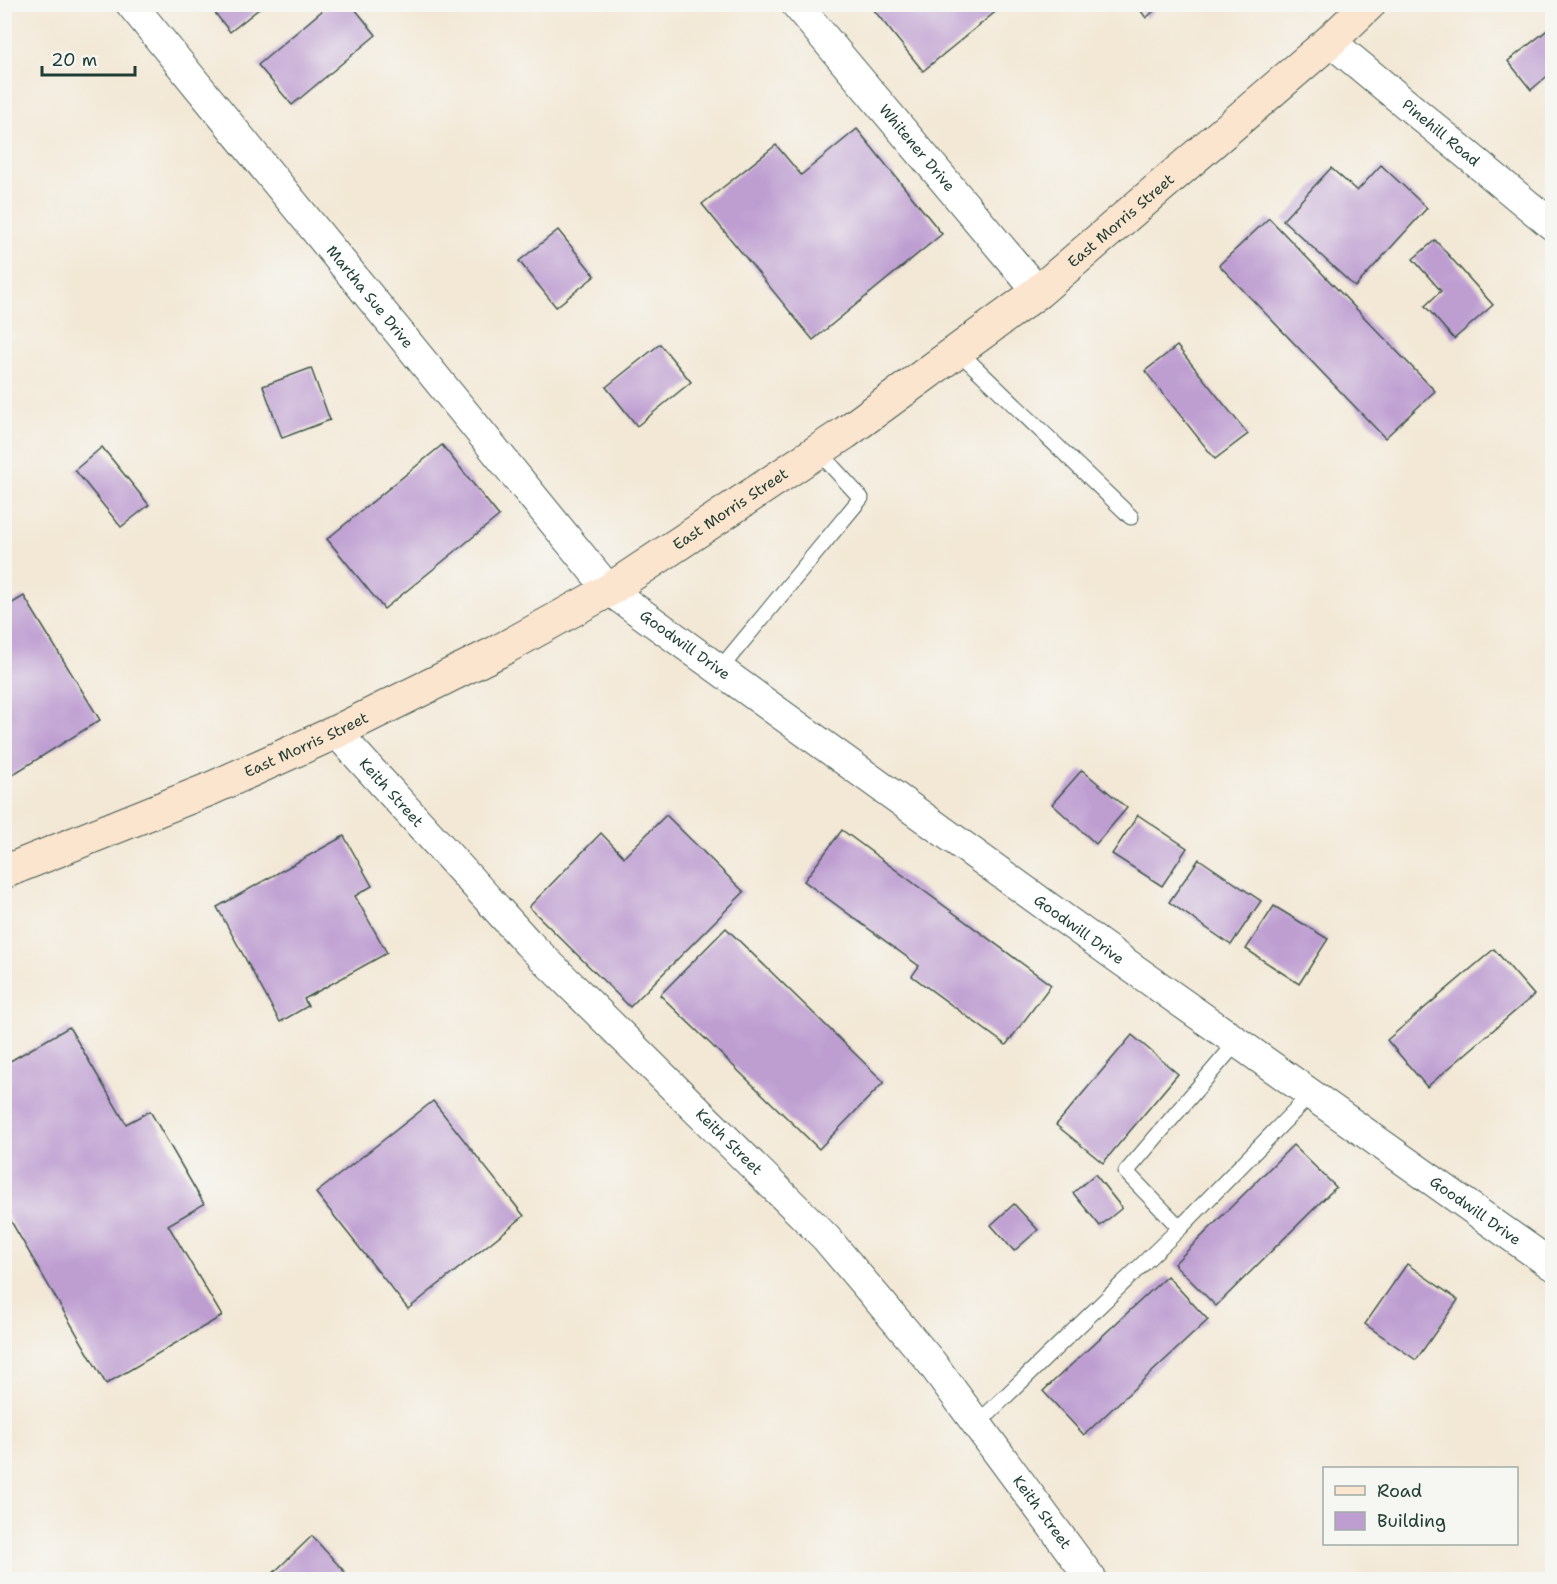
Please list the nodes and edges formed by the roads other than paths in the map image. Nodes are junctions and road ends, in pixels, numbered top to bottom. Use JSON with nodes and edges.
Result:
{"nodes":[{"id":1,"x":131,"y":4,"type":"edge"},
{"id":2,"x":796,"y":4,"type":"edge"},
{"id":3,"x":1369,"y":4,"type":"edge"},
{"id":4,"x":1330,"y":41,"type":"junction"},
{"id":5,"x":1552,"y":225,"type":"edge"},
{"id":6,"x":1038,"y":292,"type":"junction"},
{"id":7,"x":958,"y":351,"type":"junction"},
{"id":8,"x":818,"y":451,"type":"junction"},
{"id":9,"x":1131,"y":517,"type":"dead end"},
{"id":10,"x":609,"y":590,"type":"junction"},
{"id":11,"x":719,"y":670,"type":"junction"},
{"id":12,"x":336,"y":732,"type":"junction"},
{"id":13,"x":8,"y":865,"type":"edge"},
{"id":14,"x":1238,"y":1042,"type":"junction"},
{"id":15,"x":1311,"y":1094,"type":"junction"},
{"id":16,"x":1180,"y":1228,"type":"junction"},
{"id":17,"x":1552,"y":1265,"type":"edge"},
{"id":18,"x":977,"y":1425,"type":"junction"},
{"id":19,"x":1092,"y":1580,"type":"edge"}],
"edges":[{"from":1,"to":10,"type":"street","name":"Martha Sue Drive"},
{"from":2,"to":6,"type":"street","name":"Whitener Drive"},
{"from":3,"to":4,"type":"main road","name":"East Morris Street"},
{"from":4,"to":5,"type":"street","name":"Pinehill Road"},
{"from":4,"to":6,"type":"main road","name":"East Morris Street"},
{"from":6,"to":7,"type":"main road","name":"East Morris Street"},
{"from":7,"to":8,"type":"main road","name":"East Morris Street"},
{"from":7,"to":9,"type":"lane"},
{"from":8,"to":10,"type":"main road","name":"East Morris Street"},
{"from":8,"to":11,"type":"lane"},
{"from":10,"to":11,"type":"street","name":"Goodwill Drive"},
{"from":10,"to":12,"type":"main road","name":"East Morris Street"},
{"from":11,"to":14,"type":"street","name":"Goodwill Drive"},
{"from":12,"to":13,"type":"main road","name":"East Morris Street"},
{"from":12,"to":18,"type":"street","name":"Keith Street"},
{"from":14,"to":15,"type":"street","name":"Goodwill Drive"},
{"from":14,"to":16,"type":"lane"},
{"from":15,"to":16,"type":"lane"},
{"from":15,"to":17,"type":"street","name":"Goodwill Drive"},
{"from":16,"to":18,"type":"lane"},
{"from":18,"to":19,"type":"street","name":"Keith Street"}]}
